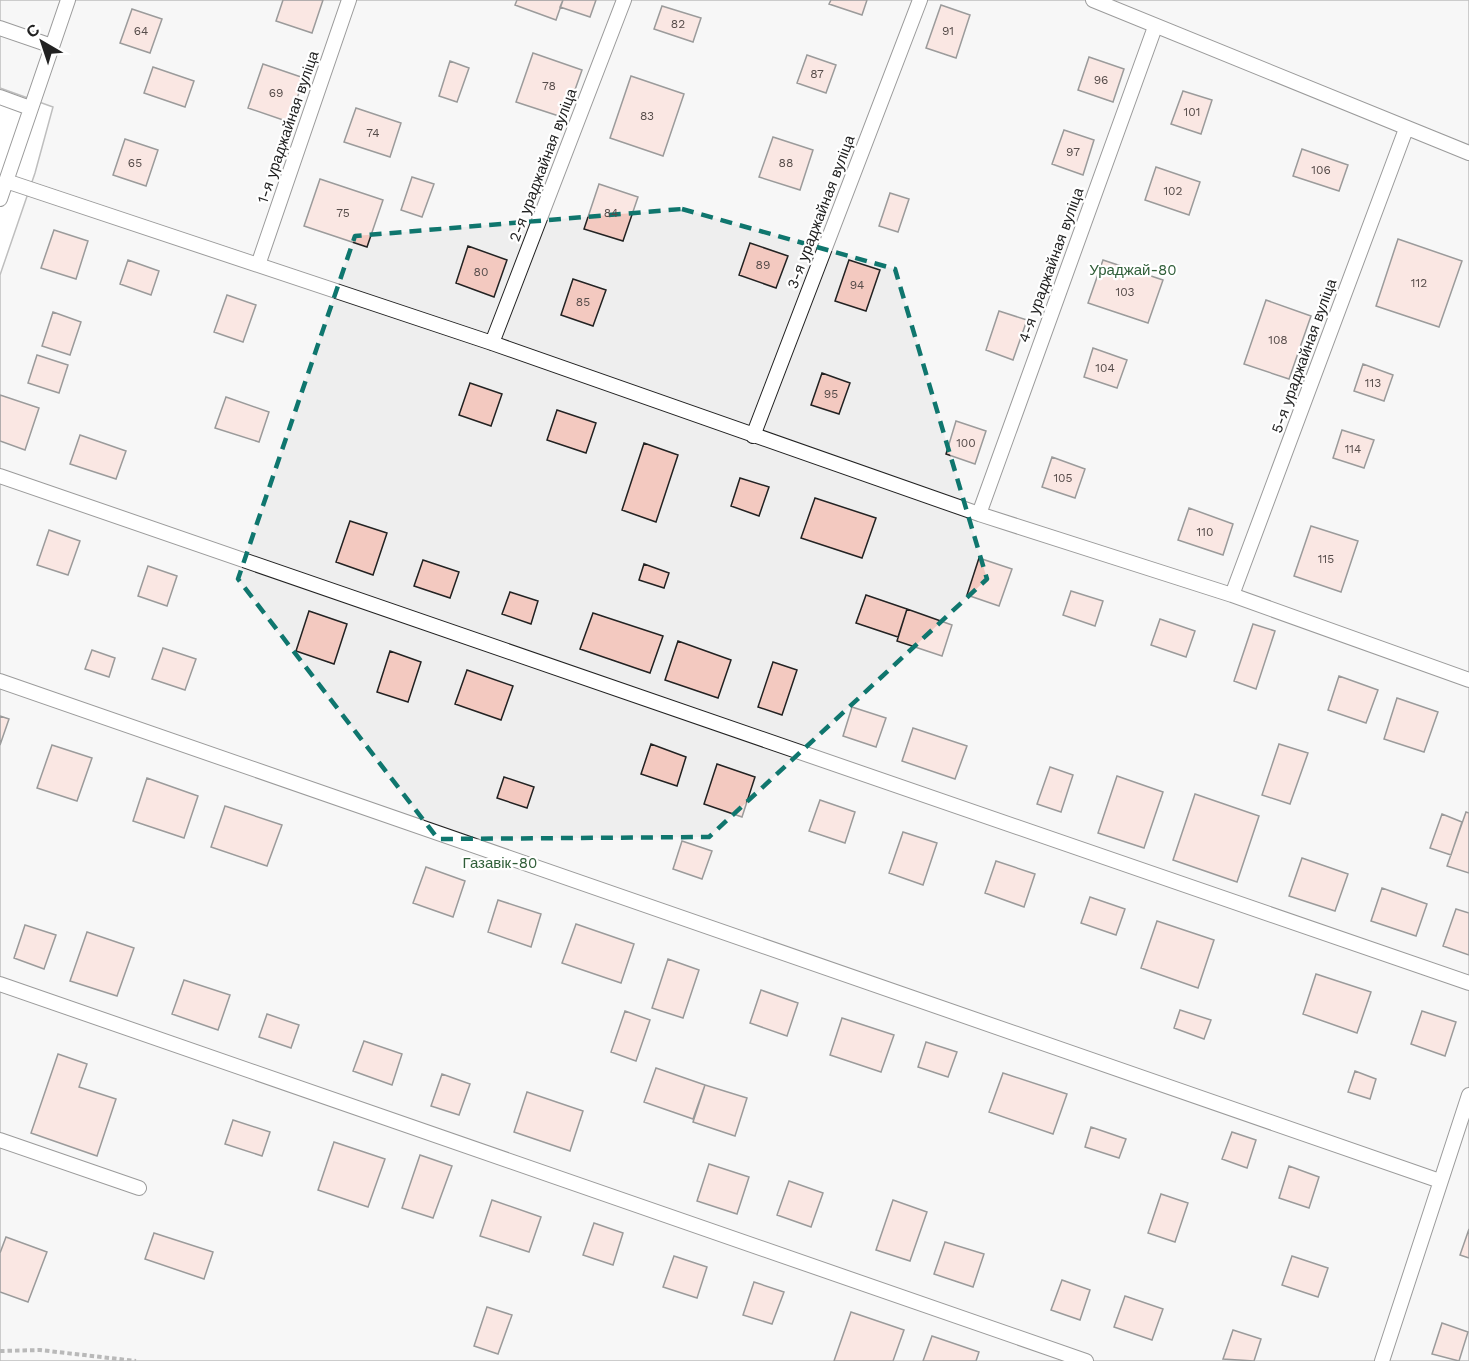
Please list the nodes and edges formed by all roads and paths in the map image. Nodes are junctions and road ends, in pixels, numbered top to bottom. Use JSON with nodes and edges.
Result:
{"nodes":[{"id":1,"x":68,"y":0,"type":"edge"},
{"id":2,"x":349,"y":0,"type":"edge"},
{"id":3,"x":624,"y":0,"type":"edge"},
{"id":4,"x":920,"y":0,"type":"edge"},
{"id":5,"x":1093,"y":0,"type":"edge"},
{"id":6,"x":1155,"y":27,"type":"junction"},
{"id":7,"x":0,"y":28,"type":"edge"},
{"id":8,"x":52,"y":46,"type":"junction"},
{"id":9,"x":0,"y":98,"type":"edge"},
{"id":10,"x":30,"y":108,"type":"junction"},
{"id":11,"x":1406,"y":129,"type":"junction"},
{"id":12,"x":1469,"y":153,"type":"edge"},
{"id":13,"x":6,"y":181,"type":"junction"},
{"id":14,"x":0,"y":199,"type":"edge"},
{"id":15,"x":258,"y":265,"type":"junction"},
{"id":16,"x":492,"y":343,"type":"junction"},
{"id":17,"x":753,"y":436,"type":"junction"},
{"id":18,"x":0,"y":476,"type":"edge"},
{"id":19,"x":979,"y":514,"type":"junction"},
{"id":20,"x":1232,"y":595,"type":"junction"},
{"id":21,"x":1469,"y":680,"type":"edge"},
{"id":22,"x":0,"y":681,"type":"edge"},
{"id":23,"x":1469,"y":983,"type":"edge"},
{"id":24,"x":0,"y":984,"type":"edge"},
{"id":25,"x":1469,"y":1095,"type":"edge"},
{"id":26,"x":0,"y":1140,"type":"edge"},
{"id":27,"x":1440,"y":1181,"type":"junction"},
{"id":28,"x":139,"y":1188,"type":"dead end"},
{"id":29,"x":0,"y":1351,"type":"edge"},
{"id":30,"x":136,"y":1361,"type":"edge"},
{"id":31,"x":1086,"y":1361,"type":"edge"},
{"id":32,"x":1382,"y":1361,"type":"edge"}],
"edges":[{"from":1,"to":8,"type":"lane"},
{"from":2,"to":15,"type":"lane","name":"1-я ураджайная вуліца"},
{"from":3,"to":16,"type":"lane","name":"2-я ураджайная вуліца"},
{"from":4,"to":17,"type":"lane","name":"3-я ураджайная вуліца"},
{"from":5,"to":6,"type":"lane"},
{"from":6,"to":11,"type":"lane"},
{"from":6,"to":19,"type":"lane","name":"4-я ураджайная вуліца"},
{"from":7,"to":8,"type":"lane"},
{"from":8,"to":10,"type":"lane"},
{"from":9,"to":10,"type":"lane"},
{"from":10,"to":13,"type":"lane"},
{"from":11,"to":12,"type":"lane"},
{"from":11,"to":20,"type":"lane","name":"5-я ураджайная вуліца"},
{"from":13,"to":14,"type":"lane"},
{"from":13,"to":15,"type":"lane"},
{"from":15,"to":16,"type":"lane"},
{"from":16,"to":17,"type":"lane"},
{"from":17,"to":19,"type":"lane"},
{"from":18,"to":23,"type":"lane"},
{"from":19,"to":20,"type":"lane"},
{"from":20,"to":21,"type":"lane"},
{"from":22,"to":27,"type":"lane"},
{"from":24,"to":31,"type":"lane"},
{"from":25,"to":27,"type":"lane"},
{"from":26,"to":28,"type":"lane"},
{"from":27,"to":32,"type":"lane"},
{"from":29,"to":30,"type":"path"}]}
